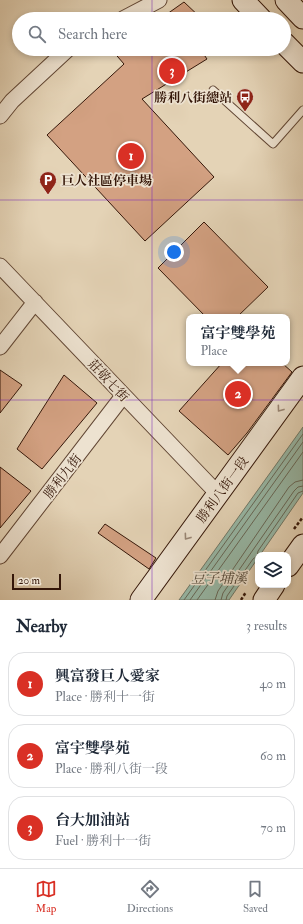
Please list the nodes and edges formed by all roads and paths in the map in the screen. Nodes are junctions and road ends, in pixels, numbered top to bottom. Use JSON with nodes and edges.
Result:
{"nodes":[{"id":1,"x":159,"y":0,"type":"edge"},
{"id":2,"x":243,"y":0,"type":"edge"},
{"id":3,"x":286,"y":0,"type":"edge"},
{"id":4,"x":136,"y":12,"type":"edge"},
{"id":5,"x":254,"y":12,"type":"edge"},
{"id":6,"x":303,"y":18,"type":"edge"},
{"id":7,"x":291,"y":50,"type":"edge"},
{"id":8,"x":60,"y":56,"type":"edge"},
{"id":9,"x":303,"y":62,"type":"edge"},
{"id":10,"x":214,"y":90,"type":"dead end"},
{"id":11,"x":303,"y":110,"type":"edge"},
{"id":12,"x":0,"y":116,"type":"edge"},
{"id":13,"x":0,"y":266,"type":"edge"},
{"id":14,"x":35,"y":302,"type":"junction"},
{"id":15,"x":0,"y":348,"type":"edge"},
{"id":16,"x":303,"y":377,"type":"edge"},
{"id":17,"x":123,"y":396,"type":"junction"},
{"id":18,"x":218,"y":494,"type":"junction"},
{"id":19,"x":0,"y":556,"type":"edge"},
{"id":20,"x":272,"y":588,"type":"edge"},
{"id":21,"x":141,"y":600,"type":"edge"},
{"id":22,"x":264,"y":600,"type":"edge"}],
"edges":[{"from":1,"to":4,"type":"street"},
{"from":2,"to":5,"type":"street"},
{"from":3,"to":6,"type":"street"},
{"from":7,"to":9,"type":"street"},
{"from":8,"to":12,"type":"street"},
{"from":10,"to":11,"type":"lane"},
{"from":13,"to":14,"type":"street","name":"莊敬七街"},
{"from":14,"to":15,"type":"street"},
{"from":14,"to":17,"type":"street","name":"莊敬七街"},
{"from":16,"to":18,"type":"street","name":"勝利八街一段","one_way":true},
{"from":17,"to":18,"type":"street","name":"莊敬七街"},
{"from":17,"to":19,"type":"street","name":"勝利九街"},
{"from":18,"to":21,"type":"street","name":"勝利八街一段","one_way":true},
{"from":20,"to":22,"type":"street"}]}
